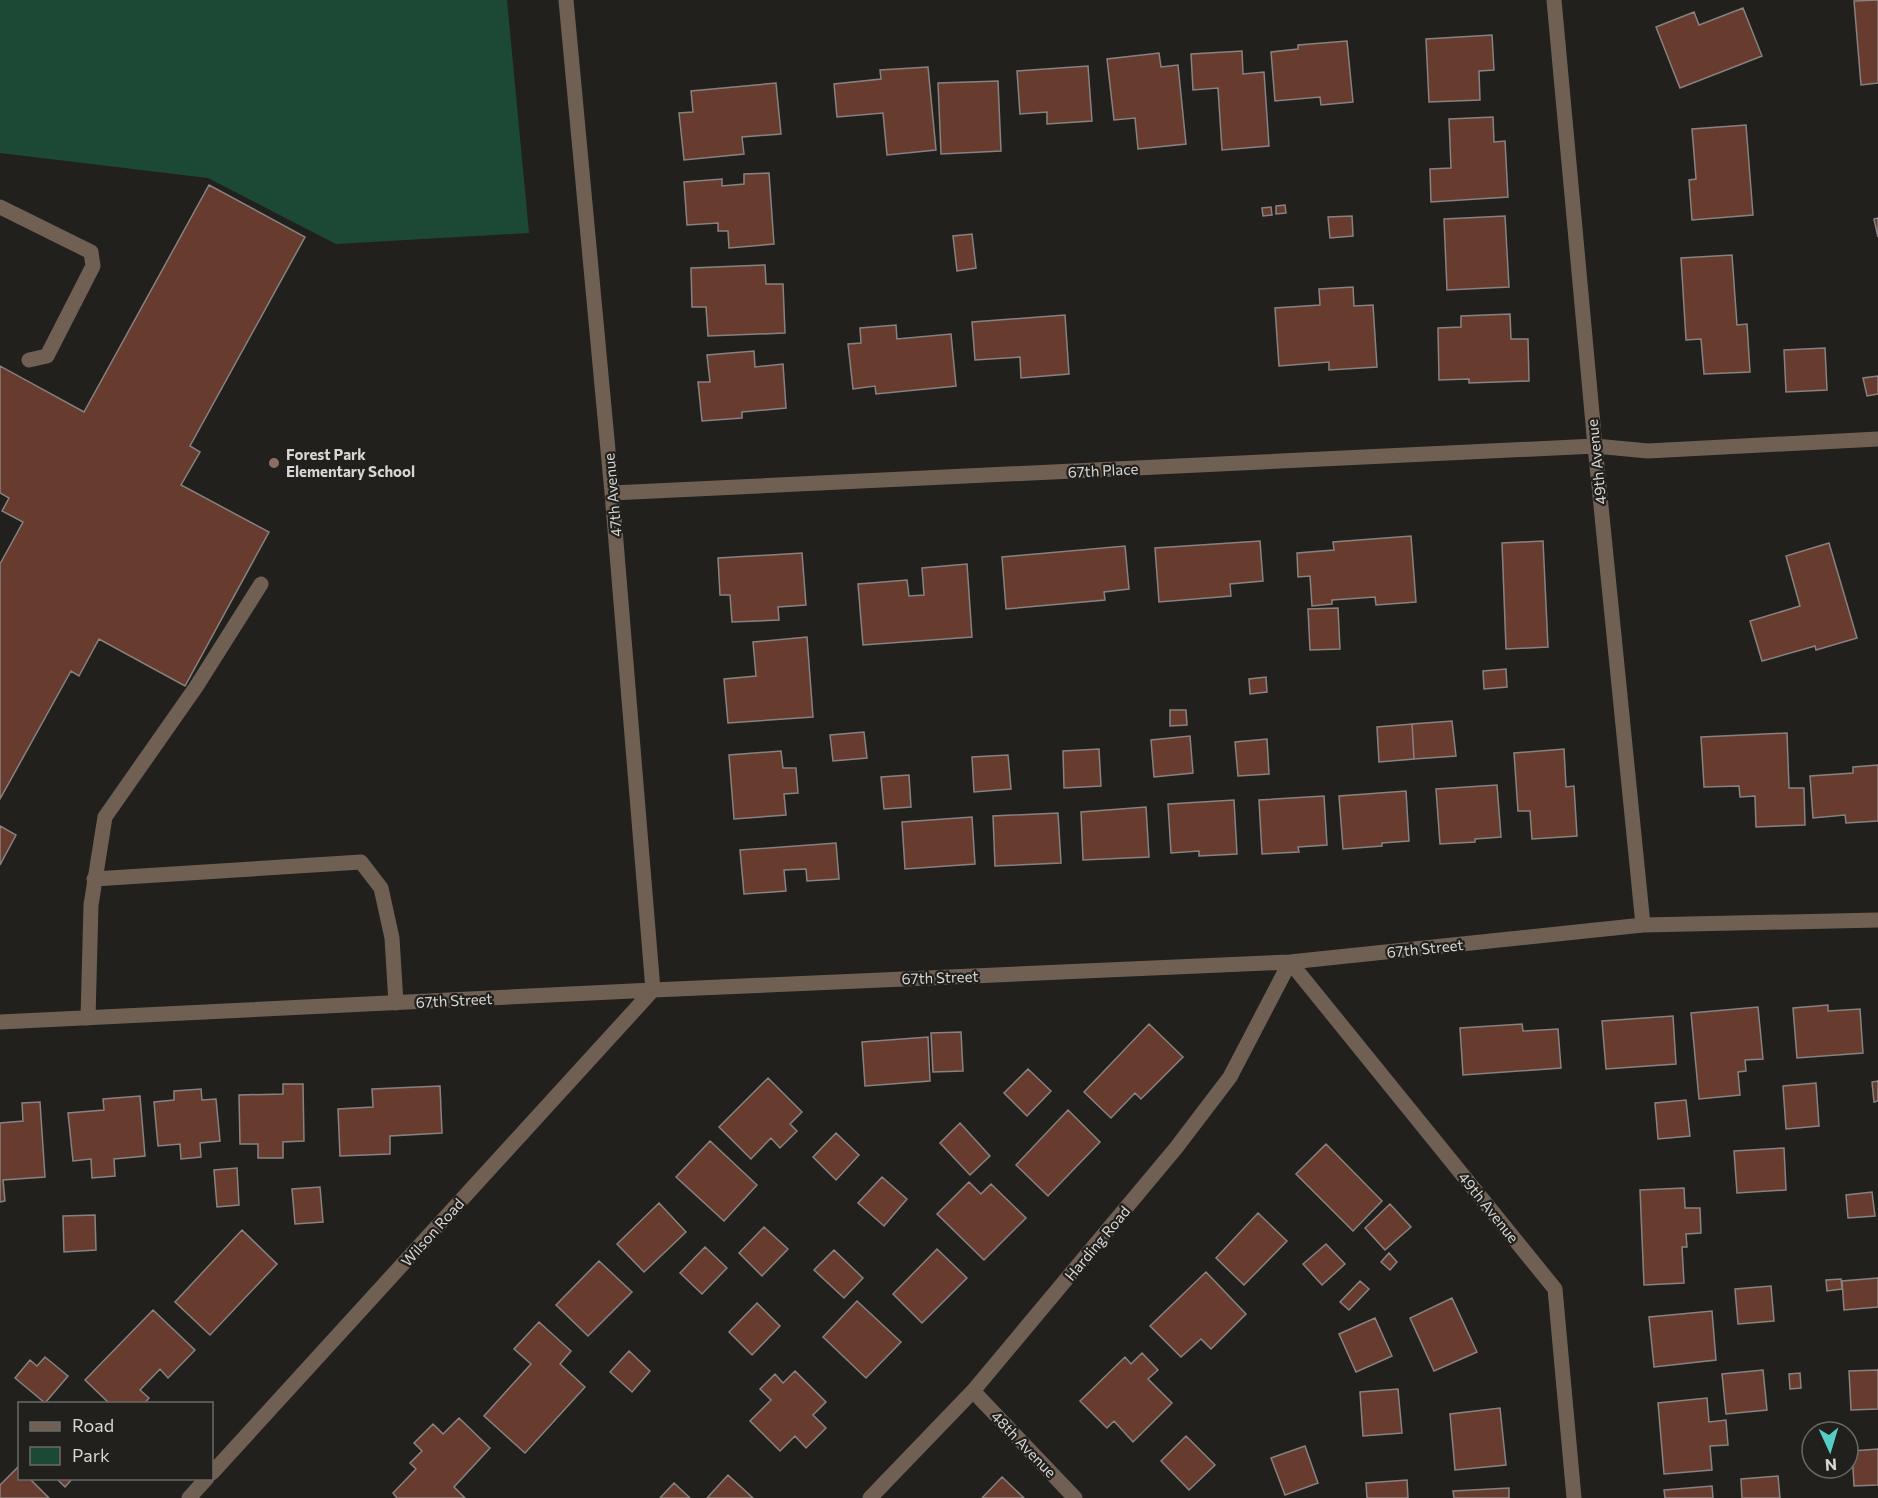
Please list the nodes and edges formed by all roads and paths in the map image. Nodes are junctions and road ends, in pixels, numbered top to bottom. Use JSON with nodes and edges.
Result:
{"nodes":[{"id":1,"x":567,"y":0,"type":"edge"},
{"id":2,"x":1554,"y":0,"type":"edge"},
{"id":3,"x":0,"y":207,"type":"edge"},
{"id":4,"x":29,"y":360,"type":"dead end"},
{"id":5,"x":1878,"y":439,"type":"edge"},
{"id":6,"x":1594,"y":446,"type":"junction"},
{"id":7,"x":612,"y":493,"type":"junction"},
{"id":8,"x":261,"y":584,"type":"dead end"},
{"id":9,"x":94,"y":879,"type":"junction"},
{"id":10,"x":1878,"y":920,"type":"edge"},
{"id":11,"x":1643,"y":924,"type":"junction"},
{"id":12,"x":1290,"y":962,"type":"junction"},
{"id":13,"x":653,"y":990,"type":"junction"},
{"id":14,"x":396,"y":1003,"type":"junction"},
{"id":15,"x":88,"y":1018,"type":"junction"},
{"id":16,"x":0,"y":1022,"type":"edge"},
{"id":17,"x":973,"y":1391,"type":"junction"},
{"id":18,"x":213,"y":1472,"type":"edge"},
{"id":19,"x":206,"y":1480,"type":"edge"},
{"id":20,"x":189,"y":1498,"type":"edge"},
{"id":21,"x":870,"y":1498,"type":"edge"},
{"id":22,"x":1075,"y":1498,"type":"edge"},
{"id":23,"x":1575,"y":1498,"type":"edge"}],
"edges":[{"from":1,"to":7,"type":"street","name":"47th Avenue"},
{"from":2,"to":6,"type":"street","name":"49th Avenue"},
{"from":3,"to":4,"type":"street"},
{"from":5,"to":6,"type":"street","name":"67th Place"},
{"from":6,"to":7,"type":"street","name":"67th Place"},
{"from":6,"to":11,"type":"street","name":"49th Avenue"},
{"from":7,"to":13,"type":"street","name":"47th Avenue"},
{"from":8,"to":9,"type":"street"},
{"from":9,"to":14,"type":"street"},
{"from":9,"to":15,"type":"street"},
{"from":10,"to":11,"type":"street","name":"67th Street"},
{"from":11,"to":12,"type":"street","name":"67th Street"},
{"from":12,"to":13,"type":"street","name":"67th Street"},
{"from":12,"to":17,"type":"street","name":"Harding Road"},
{"from":12,"to":23,"type":"street","name":"49th Avenue"},
{"from":13,"to":14,"type":"street","name":"67th Street"},
{"from":13,"to":18,"type":"street","name":"Wilson Road"},
{"from":14,"to":15,"type":"street","name":"67th Street"},
{"from":15,"to":16,"type":"street","name":"67th Street"},
{"from":17,"to":21,"type":"street","name":"Harding Road"},
{"from":17,"to":22,"type":"street","name":"48th Avenue"},
{"from":19,"to":20,"type":"street"}]}
